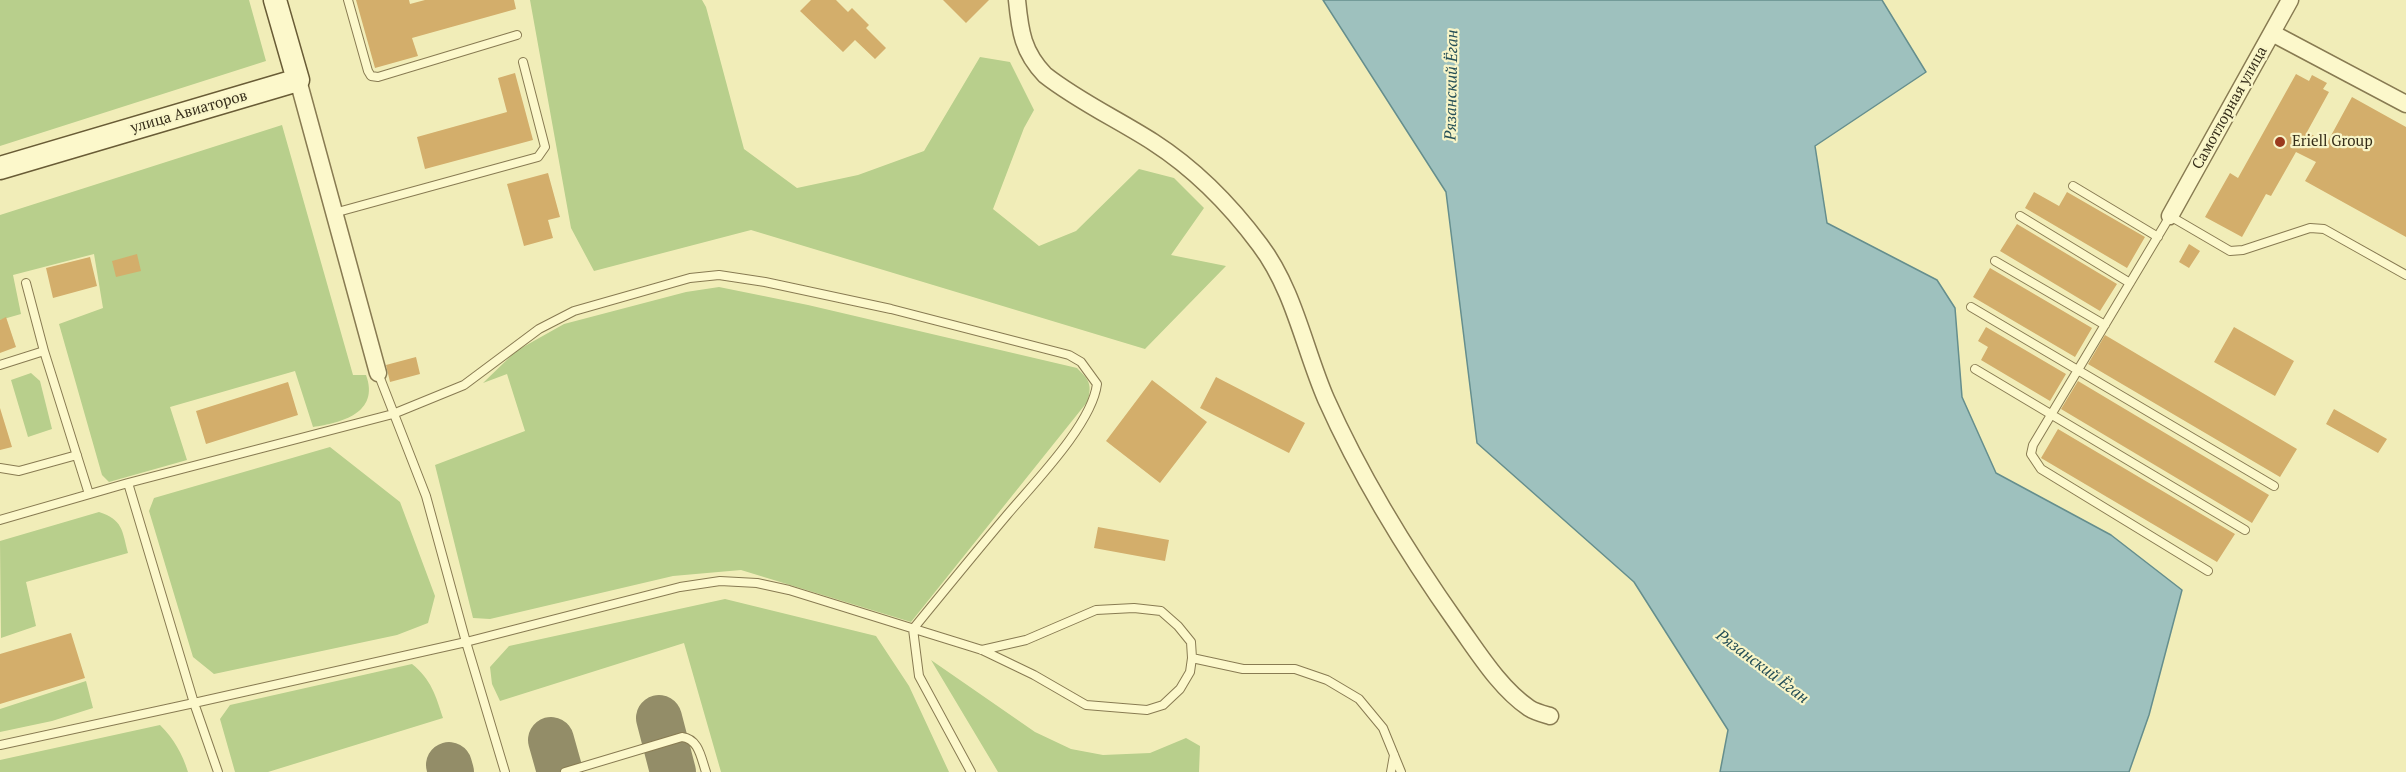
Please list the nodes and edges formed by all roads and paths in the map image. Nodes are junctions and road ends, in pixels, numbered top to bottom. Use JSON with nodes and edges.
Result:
{"nodes":[{"id":1,"x":275,"y":0,"type":"edge"},
{"id":2,"x":348,"y":0,"type":"edge"},
{"id":3,"x":1017,"y":0,"type":"edge"},
{"id":4,"x":2290,"y":0,"type":"edge"},
{"id":5,"x":2272,"y":33,"type":"junction"},
{"id":6,"x":517,"y":35,"type":"dead end"},
{"id":7,"x":523,"y":62,"type":"dead end"},
{"id":8,"x":298,"y":80,"type":"junction"},
{"id":9,"x":2406,"y":104,"type":"edge"},
{"id":10,"x":0,"y":168,"type":"edge"},
{"id":11,"x":2073,"y":186,"type":"dead end"},
{"id":12,"x":334,"y":213,"type":"junction"},
{"id":13,"x":2020,"y":216,"type":"dead end"},
{"id":14,"x":2170,"y":216,"type":"junction"},
{"id":15,"x":2158,"y":237,"type":"junction"},
{"id":16,"x":1995,"y":261,"type":"dead end"},
{"id":17,"x":2406,"y":275,"type":"edge"},
{"id":18,"x":26,"y":283,"type":"dead end"},
{"id":19,"x":2130,"y":283,"type":"junction"},
{"id":20,"x":1971,"y":307,"type":"dead end"},
{"id":21,"x":2105,"y":325,"type":"junction"},
{"id":22,"x":44,"y":351,"type":"junction"},
{"id":23,"x":0,"y":365,"type":"edge"},
{"id":24,"x":1975,"y":369,"type":"dead end"},
{"id":25,"x":2078,"y":370,"type":"junction"},
{"id":26,"x":378,"y":372,"type":"joint"},
{"id":27,"x":393,"y":414,"type":"junction"},
{"id":28,"x":2051,"y":415,"type":"junction"},
{"id":29,"x":77,"y":454,"type":"junction"},
{"id":30,"x":0,"y":468,"type":"edge"},
{"id":31,"x":128,"y":483,"type":"junction"},
{"id":32,"x":2274,"y":486,"type":"dead end"},
{"id":33,"x":89,"y":494,"type":"junction"},
{"id":34,"x":0,"y":520,"type":"edge"},
{"id":35,"x":2245,"y":530,"type":"dead end"},
{"id":36,"x":2208,"y":571,"type":"dead end"},
{"id":37,"x":912,"y":629,"type":"junction"},
{"id":38,"x":466,"y":642,"type":"junction"},
{"id":39,"x":982,"y":650,"type":"junction"},
{"id":40,"x":1192,"y":658,"type":"junction"},
{"id":41,"x":194,"y":703,"type":"junction"},
{"id":42,"x":1550,"y":716,"type":"dead end"},
{"id":43,"x":0,"y":745,"type":"edge"},
{"id":44,"x":1394,"y":754,"type":"junction"},
{"id":45,"x":218,"y":772,"type":"edge"},
{"id":46,"x":505,"y":772,"type":"edge"},
{"id":47,"x":565,"y":772,"type":"edge"},
{"id":48,"x":706,"y":772,"type":"edge"},
{"id":49,"x":971,"y":772,"type":"edge"},
{"id":50,"x":1391,"y":772,"type":"edge"},
{"id":51,"x":1401,"y":772,"type":"edge"}],
"edges":[{"from":1,"to":8,"type":"main road"},
{"from":2,"to":6,"type":"lane"},
{"from":3,"to":42,"type":"street"},
{"from":4,"to":5,"type":"street","name":"Самотлорная улица"},
{"from":5,"to":9,"type":"street"},
{"from":5,"to":14,"type":"street","name":"Самотлорная улица"},
{"from":7,"to":12,"type":"lane"},
{"from":8,"to":10,"type":"main road","name":"улица Авиаторов"},
{"from":8,"to":12,"type":"street"},
{"from":11,"to":15,"type":"lane"},
{"from":12,"to":26,"type":"street"},
{"from":13,"to":19,"type":"lane"},
{"from":14,"to":15,"type":"lane"},
{"from":14,"to":17,"type":"lane"},
{"from":15,"to":19,"type":"lane"},
{"from":16,"to":21,"type":"lane"},
{"from":18,"to":22,"type":"lane"},
{"from":19,"to":21,"type":"lane"},
{"from":20,"to":25,"type":"lane"},
{"from":21,"to":25,"type":"lane"},
{"from":22,"to":23,"type":"lane"},
{"from":22,"to":29,"type":"lane"},
{"from":24,"to":28,"type":"lane"},
{"from":25,"to":28,"type":"lane"},
{"from":25,"to":32,"type":"lane"},
{"from":26,"to":27,"type":"lane"},
{"from":27,"to":31,"type":"lane"},
{"from":27,"to":37,"type":"lane"},
{"from":27,"to":38,"type":"lane"},
{"from":28,"to":35,"type":"lane"},
{"from":28,"to":36,"type":"lane"},
{"from":29,"to":30,"type":"lane"},
{"from":29,"to":33,"type":"lane"},
{"from":31,"to":33,"type":"lane"},
{"from":31,"to":41,"type":"lane"},
{"from":33,"to":34,"type":"lane"},
{"from":37,"to":38,"type":"lane"},
{"from":37,"to":39,"type":"lane"},
{"from":37,"to":49,"type":"lane"},
{"from":38,"to":41,"type":"lane"},
{"from":38,"to":46,"type":"lane"},
{"from":39,"to":40,"type":"lane"},
{"from":39,"to":40,"type":"lane"},
{"from":40,"to":44,"type":"lane"},
{"from":41,"to":43,"type":"lane"},
{"from":41,"to":45,"type":"lane"},
{"from":44,"to":50,"type":"lane"},
{"from":44,"to":51,"type":"lane"},
{"from":47,"to":48,"type":"lane"}]}
